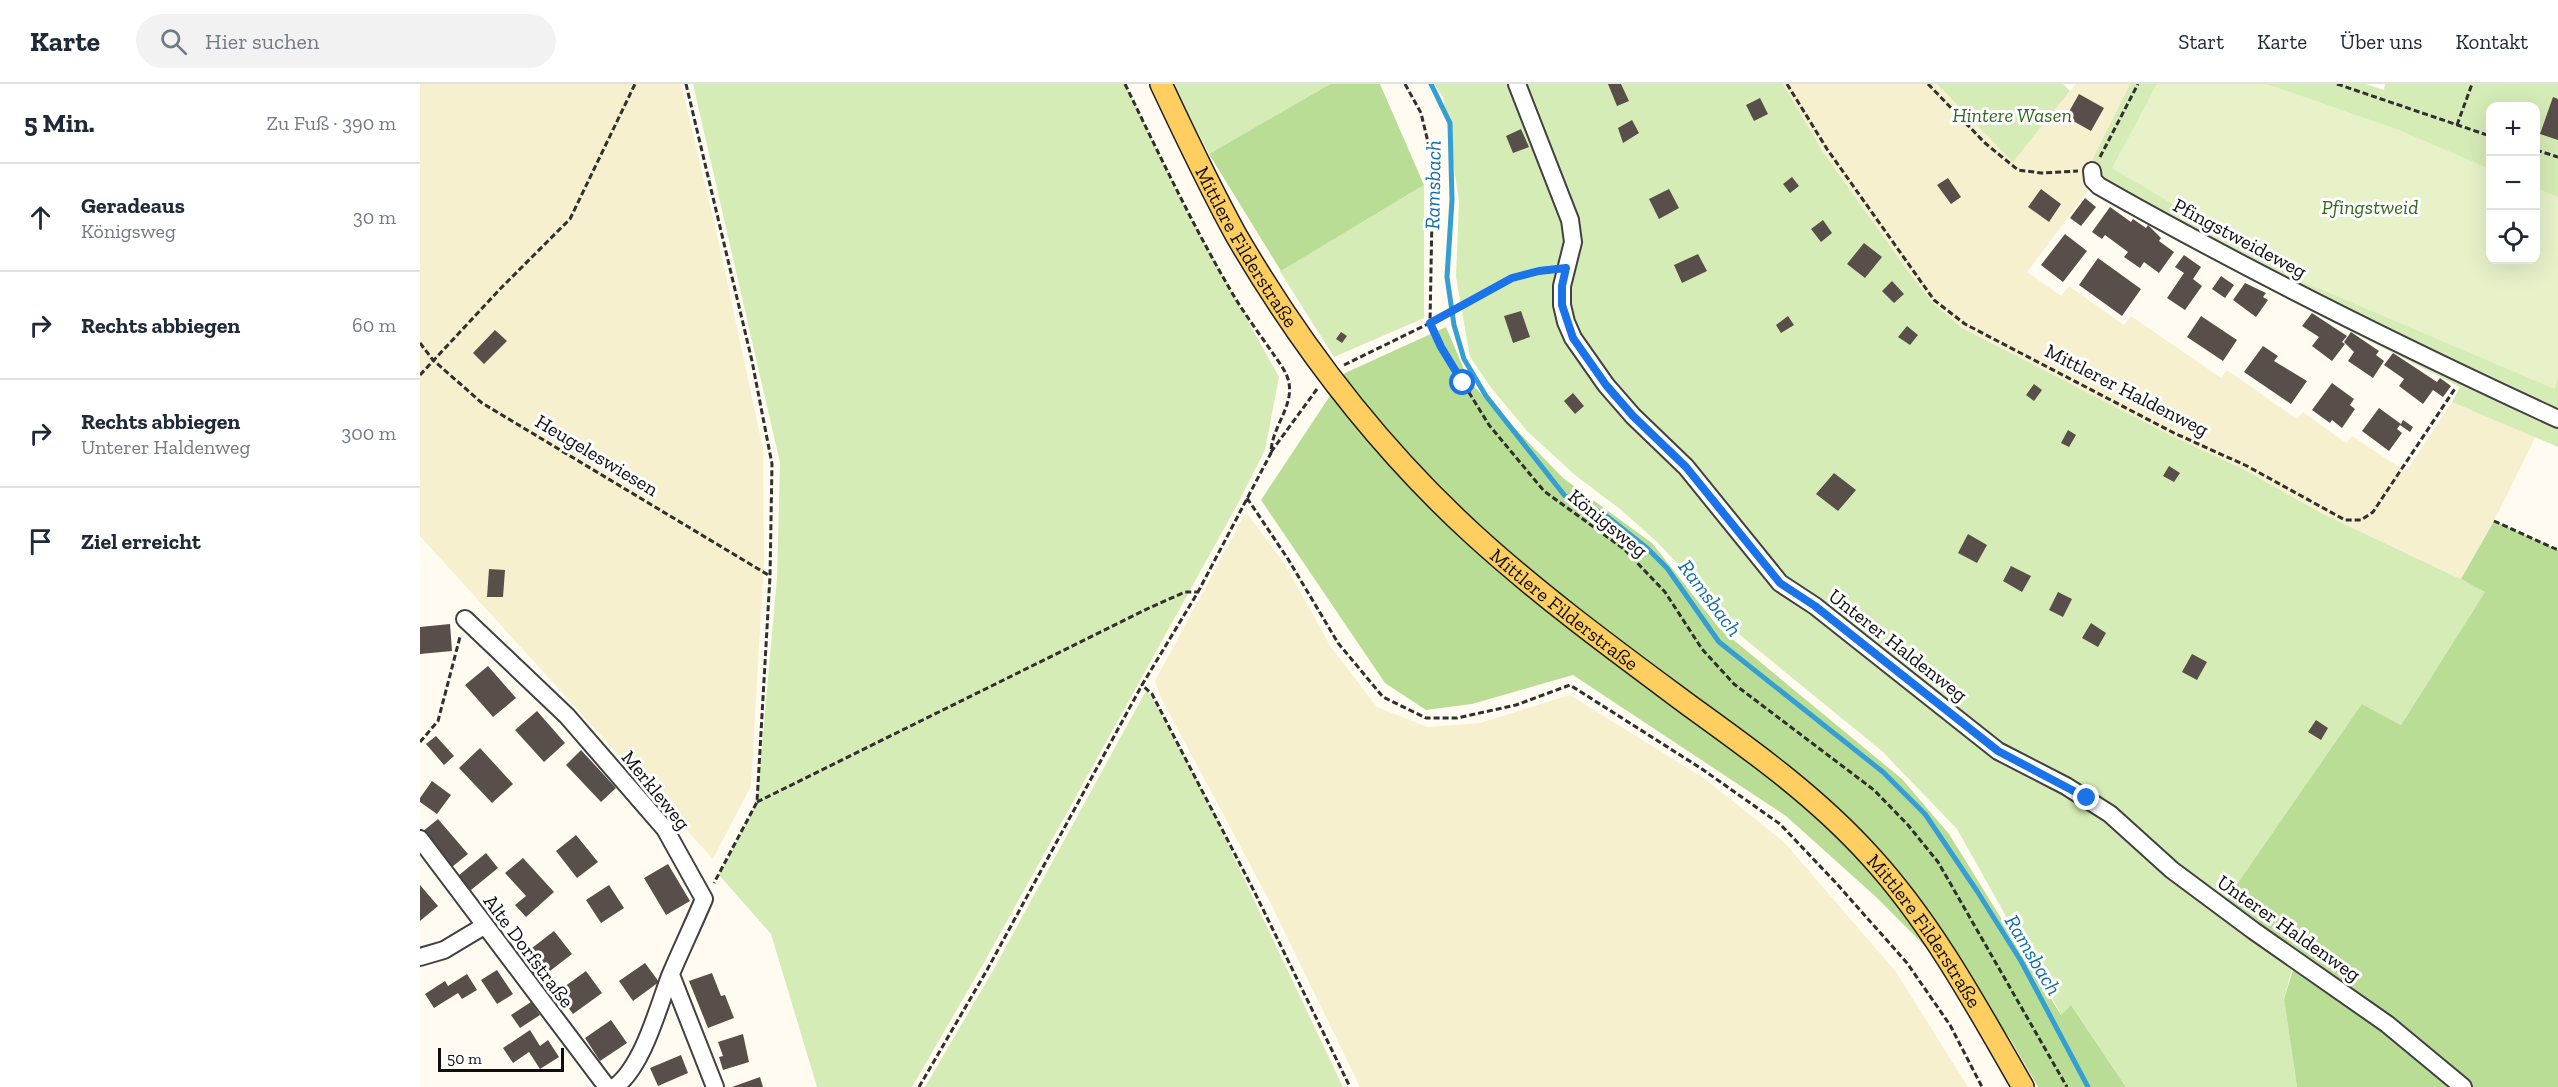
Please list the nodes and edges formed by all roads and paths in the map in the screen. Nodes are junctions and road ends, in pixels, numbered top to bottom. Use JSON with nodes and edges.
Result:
{"nodes":[{"id":1,"x":635,"y":84,"type":"edge"},
{"id":2,"x":686,"y":84,"type":"edge"},
{"id":3,"x":1125,"y":84,"type":"edge"},
{"id":4,"x":1161,"y":84,"type":"edge"},
{"id":5,"x":1405,"y":84,"type":"edge"},
{"id":6,"x":1517,"y":84,"type":"edge"},
{"id":7,"x":1787,"y":84,"type":"edge"},
{"id":8,"x":1928,"y":84,"type":"edge"},
{"id":9,"x":2138,"y":84,"type":"edge"},
{"id":10,"x":2337,"y":84,"type":"edge"},
{"id":11,"x":2472,"y":84,"type":"edge"},
{"id":12,"x":2457,"y":125,"type":"junction"},
{"id":13,"x":2486,"y":135,"type":"edge"},
{"id":14,"x":2540,"y":152,"type":"edge"},
{"id":15,"x":2558,"y":157,"type":"edge"},
{"id":16,"x":2092,"y":171,"type":"junction"},
{"id":17,"x":1566,"y":268,"type":"junction"},
{"id":18,"x":1430,"y":323,"type":"junction"},
{"id":19,"x":420,"y":343,"type":"edge"},
{"id":20,"x":434,"y":360,"type":"junction"},
{"id":21,"x":420,"y":375,"type":"edge"},
{"id":22,"x":2463,"y":376,"type":"junction"},
{"id":23,"x":2558,"y":419,"type":"edge"},
{"id":24,"x":1247,"y":498,"type":"junction"},
{"id":25,"x":2494,"y":521,"type":"dead end"},
{"id":26,"x":2558,"y":550,"type":"edge"},
{"id":27,"x":770,"y":576,"type":"junction"},
{"id":28,"x":1198,"y":592,"type":"junction"},
{"id":29,"x":467,"y":622,"type":"joint"},
{"id":30,"x":1142,"y":685,"type":"junction"},
{"id":31,"x":420,"y":742,"type":"edge"},
{"id":32,"x":757,"y":802,"type":"junction"},
{"id":33,"x":420,"y":839,"type":"edge"},
{"id":34,"x":704,"y":899,"type":"junction"},
{"id":35,"x":484,"y":926,"type":"junction"},
{"id":36,"x":420,"y":957,"type":"edge"},
{"id":37,"x":671,"y":975,"type":"junction"},
{"id":38,"x":607,"y":1087,"type":"edge"},
{"id":39,"x":615,"y":1087,"type":"edge"},
{"id":40,"x":715,"y":1087,"type":"edge"},
{"id":41,"x":919,"y":1087,"type":"edge"},
{"id":42,"x":1350,"y":1087,"type":"edge"},
{"id":43,"x":1982,"y":1087,"type":"edge"},
{"id":44,"x":2023,"y":1087,"type":"edge"},
{"id":45,"x":2067,"y":1087,"type":"edge"},
{"id":46,"x":2463,"y":1087,"type":"edge"}],
"edges":[{"from":1,"to":20,"type":"path"},
{"from":2,"to":27,"type":"path"},
{"from":3,"to":24,"type":"path"},
{"from":4,"to":44,"type":"main road","name":"Mittlere Filderstraße"},
{"from":5,"to":18,"type":"path","name":"Königsweg"},
{"from":6,"to":17,"type":"street","name":"Unterer Haldenweg"},
{"from":7,"to":22,"type":"path","name":"Mittlerer Haldenweg"},
{"from":8,"to":16,"type":"path"},
{"from":9,"to":16,"type":"path"},
{"from":10,"to":12,"type":"path"},
{"from":11,"to":12,"type":"path"},
{"from":12,"to":13,"type":"path"},
{"from":14,"to":15,"type":"path"},
{"from":16,"to":22,"type":"street","name":"Pfingstweideweg"},
{"from":17,"to":18,"type":"path"},
{"from":17,"to":46,"type":"street","name":"Unterer Haldenweg"},
{"from":18,"to":45,"type":"path","name":"Königsweg"},
{"from":19,"to":20,"type":"path","name":"Heugeleswiesen"},
{"from":20,"to":21,"type":"path"},
{"from":20,"to":27,"type":"path","name":"Heugeleswiesen"},
{"from":22,"to":23,"type":"street","name":"Pfingstweideweg"},
{"from":24,"to":28,"type":"path"},
{"from":24,"to":43,"type":"path"},
{"from":25,"to":26,"type":"path"},
{"from":27,"to":32,"type":"path"},
{"from":28,"to":30,"type":"path"},
{"from":28,"to":32,"type":"path"},
{"from":29,"to":31,"type":"path"},
{"from":29,"to":34,"type":"street","name":"Merkleweg"},
{"from":30,"to":41,"type":"path"},
{"from":30,"to":42,"type":"path"},
{"from":32,"to":34,"type":"path"},
{"from":33,"to":35,"type":"street","name":"Alte Dorfstraße"},
{"from":34,"to":37,"type":"street"},
{"from":35,"to":36,"type":"street"},
{"from":35,"to":38,"type":"street","name":"Alte Dorfstraße"},
{"from":37,"to":39,"type":"street"},
{"from":37,"to":40,"type":"street"}]}
